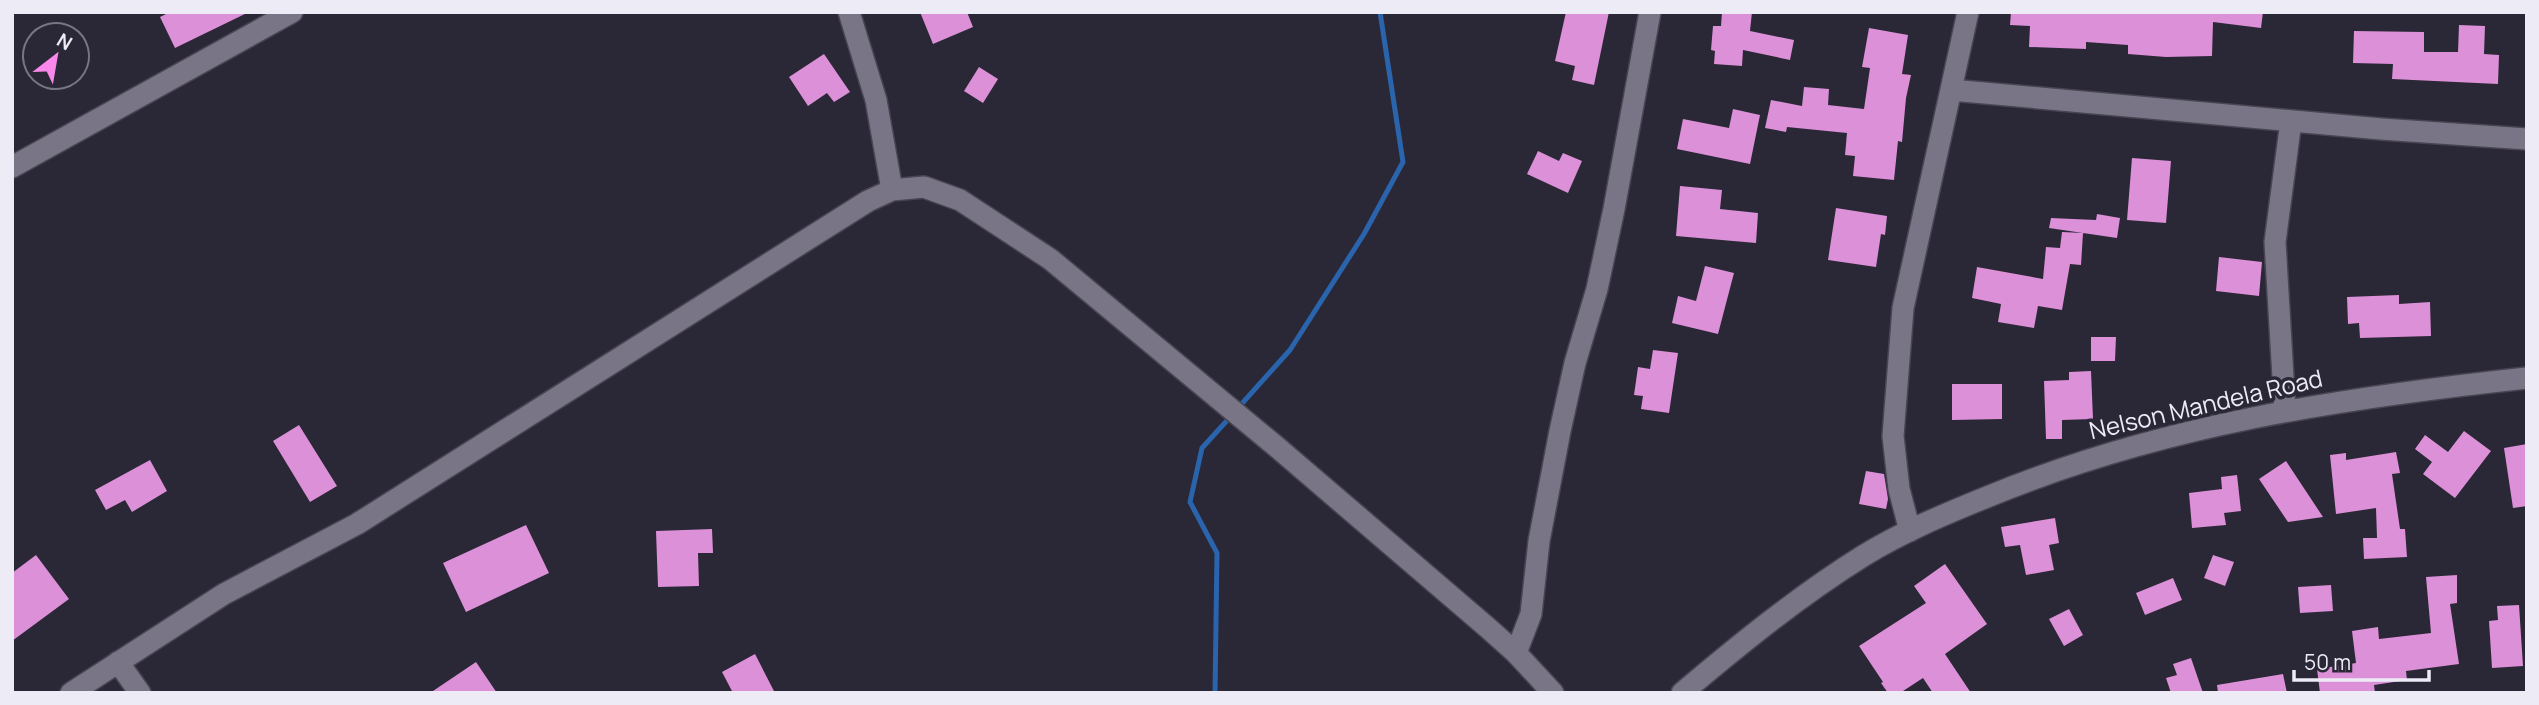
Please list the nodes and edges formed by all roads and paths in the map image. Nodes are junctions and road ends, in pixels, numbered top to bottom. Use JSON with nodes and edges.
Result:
{"nodes":[{"id":1,"x":292,"y":12,"type":"edge"},
{"id":2,"x":849,"y":12,"type":"edge"},
{"id":3,"x":1650,"y":12,"type":"edge"},
{"id":4,"x":1968,"y":12,"type":"edge"},
{"id":5,"x":1951,"y":90,"type":"junction"},
{"id":6,"x":2291,"y":121,"type":"junction"},
{"id":7,"x":2527,"y":139,"type":"edge"},
{"id":8,"x":12,"y":167,"type":"edge"},
{"id":9,"x":892,"y":190,"type":"junction"},
{"id":10,"x":2527,"y":377,"type":"edge"},
{"id":11,"x":2285,"y":411,"type":"junction"},
{"id":12,"x":1910,"y":531,"type":"junction"},
{"id":13,"x":1516,"y":653,"type":"junction"},
{"id":14,"x":118,"y":662,"type":"junction"},
{"id":15,"x":71,"y":693,"type":"edge"},
{"id":16,"x":140,"y":693,"type":"edge"},
{"id":17,"x":1553,"y":693,"type":"edge"},
{"id":18,"x":1682,"y":693,"type":"edge"}],
"edges":[{"from":1,"to":8,"type":"street"},
{"from":2,"to":9,"type":"street"},
{"from":3,"to":13,"type":"street"},
{"from":4,"to":5,"type":"street"},
{"from":5,"to":6,"type":"street"},
{"from":5,"to":12,"type":"street"},
{"from":6,"to":7,"type":"street"},
{"from":6,"to":11,"type":"street"},
{"from":9,"to":13,"type":"street"},
{"from":9,"to":14,"type":"street"},
{"from":10,"to":11,"type":"street","name":"Nelson Mandela Road"},
{"from":11,"to":12,"type":"street","name":"Nelson Mandela Road"},
{"from":12,"to":18,"type":"street","name":"Nelson Mandela Road"},
{"from":13,"to":17,"type":"street"},
{"from":14,"to":15,"type":"street"},
{"from":14,"to":16,"type":"street"}]}
